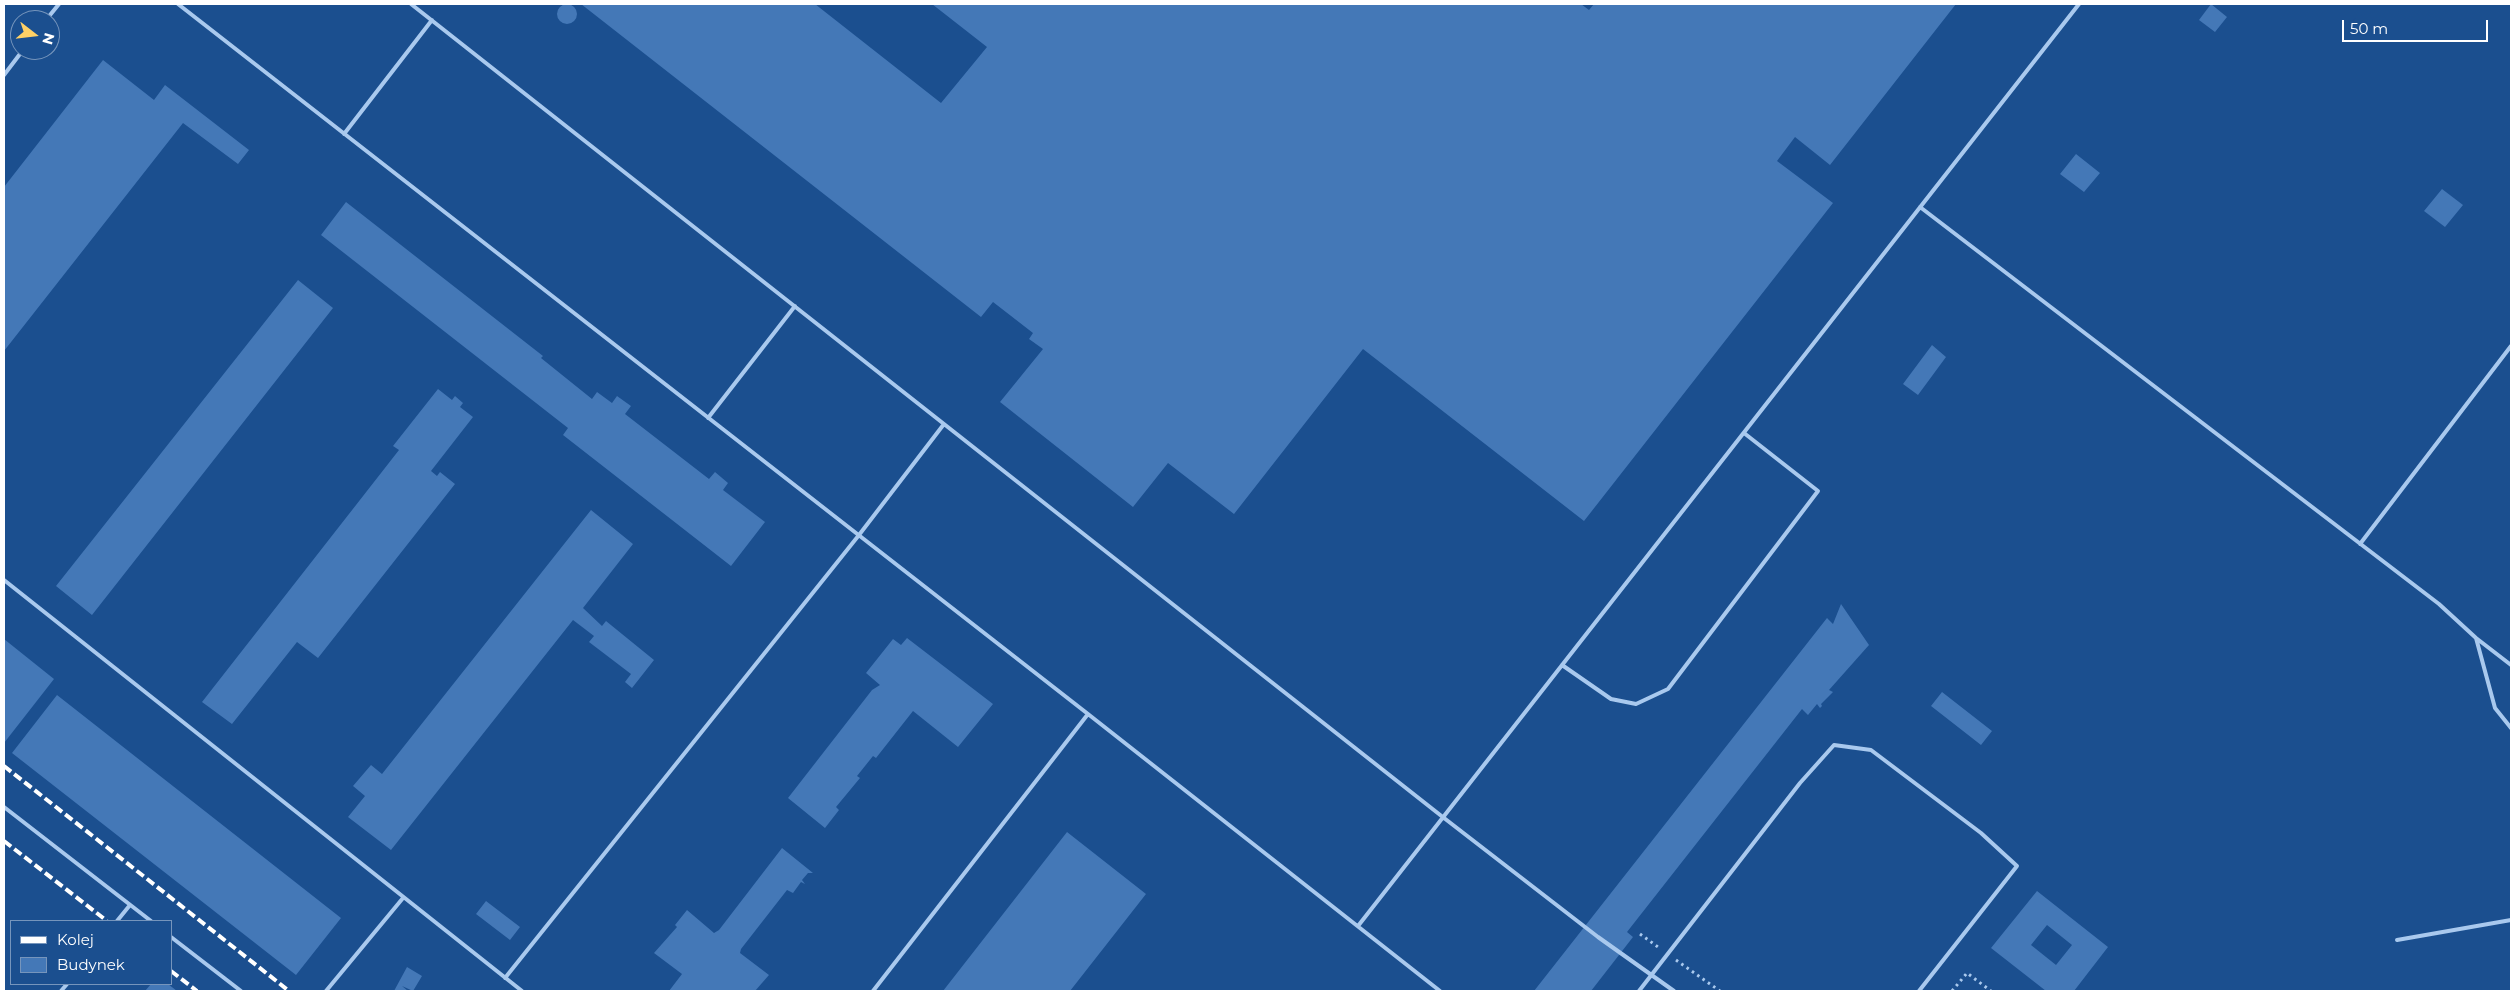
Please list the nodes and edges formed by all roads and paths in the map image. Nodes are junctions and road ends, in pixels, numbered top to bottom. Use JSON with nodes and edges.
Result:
{"nodes":[{"id":1,"x":178,"y":4,"type":"edge"},
{"id":2,"x":411,"y":4,"type":"edge"},
{"id":3,"x":2079,"y":4,"type":"edge"},
{"id":4,"x":432,"y":20,"type":"junction"},
{"id":5,"x":15,"y":60,"type":"edge"},
{"id":6,"x":4,"y":75,"type":"edge"},
{"id":7,"x":344,"y":134,"type":"junction"},
{"id":8,"x":1920,"y":207,"type":"junction"},
{"id":9,"x":795,"y":306,"type":"junction"},
{"id":10,"x":2511,"y":346,"type":"edge"},
{"id":11,"x":708,"y":418,"type":"junction"},
{"id":12,"x":944,"y":424,"type":"junction"},
{"id":13,"x":1744,"y":433,"type":"junction"},
{"id":14,"x":859,"y":535,"type":"junction"},
{"id":15,"x":2360,"y":544,"type":"junction"},
{"id":16,"x":4,"y":580,"type":"edge"},
{"id":17,"x":2476,"y":638,"type":"junction"},
{"id":18,"x":1562,"y":664,"type":"junction"},
{"id":19,"x":2511,"y":665,"type":"edge"},
{"id":20,"x":1088,"y":714,"type":"junction"},
{"id":21,"x":2511,"y":728,"type":"edge"},
{"id":22,"x":4,"y":807,"type":"edge"},
{"id":23,"x":1444,"y":818,"type":"junction"},
{"id":24,"x":402,"y":898,"type":"junction"},
{"id":25,"x":130,"y":905,"type":"junction"},
{"id":26,"x":118,"y":920,"type":"edge"},
{"id":27,"x":150,"y":920,"type":"edge"},
{"id":28,"x":2511,"y":920,"type":"edge"},
{"id":29,"x":1358,"y":926,"type":"junction"},
{"id":30,"x":1640,"y":934,"type":"dead end"},
{"id":31,"x":172,"y":938,"type":"edge"},
{"id":32,"x":2397,"y":940,"type":"dead end"},
{"id":33,"x":1668,"y":954,"type":"junction"},
{"id":34,"x":1651,"y":975,"type":"junction"},
{"id":35,"x":506,"y":978,"type":"junction"},
{"id":36,"x":240,"y":991,"type":"edge"},
{"id":37,"x":326,"y":991,"type":"edge"},
{"id":38,"x":522,"y":991,"type":"edge"},
{"id":39,"x":873,"y":991,"type":"edge"},
{"id":40,"x":1440,"y":991,"type":"edge"},
{"id":41,"x":1639,"y":991,"type":"edge"},
{"id":42,"x":1674,"y":991,"type":"edge"},
{"id":43,"x":1720,"y":991,"type":"edge"},
{"id":44,"x":1919,"y":991,"type":"edge"},
{"id":45,"x":1952,"y":991,"type":"edge"},
{"id":46,"x":1990,"y":991,"type":"edge"}],
"edges":[{"from":1,"to":7,"type":"lane"},
{"from":2,"to":4,"type":"lane"},
{"from":3,"to":8,"type":"lane"},
{"from":4,"to":7,"type":"lane"},
{"from":4,"to":9,"type":"lane"},
{"from":5,"to":6,"type":"lane"},
{"from":7,"to":11,"type":"lane"},
{"from":8,"to":13,"type":"lane"},
{"from":8,"to":15,"type":"lane"},
{"from":9,"to":11,"type":"lane"},
{"from":9,"to":12,"type":"lane"},
{"from":10,"to":15,"type":"lane"},
{"from":11,"to":14,"type":"lane"},
{"from":12,"to":14,"type":"lane"},
{"from":12,"to":23,"type":"lane"},
{"from":13,"to":18,"type":"lane"},
{"from":13,"to":18,"type":"lane"},
{"from":14,"to":20,"type":"lane"},
{"from":14,"to":35,"type":"lane"},
{"from":15,"to":17,"type":"lane"},
{"from":16,"to":24,"type":"lane"},
{"from":17,"to":19,"type":"lane"},
{"from":17,"to":21,"type":"lane"},
{"from":18,"to":23,"type":"lane"},
{"from":20,"to":29,"type":"lane"},
{"from":20,"to":39,"type":"lane"},
{"from":22,"to":25,"type":"lane"},
{"from":23,"to":29,"type":"lane"},
{"from":23,"to":34,"type":"lane"},
{"from":24,"to":35,"type":"lane"},
{"from":24,"to":37,"type":"lane"},
{"from":25,"to":26,"type":"lane"},
{"from":25,"to":27,"type":"lane"},
{"from":28,"to":32,"type":"lane"},
{"from":29,"to":40,"type":"lane"},
{"from":30,"to":33,"type":"path"},
{"from":31,"to":36,"type":"lane"},
{"from":33,"to":34,"type":"lane"},
{"from":33,"to":43,"type":"path"},
{"from":33,"to":44,"type":"lane"},
{"from":34,"to":41,"type":"lane"},
{"from":34,"to":42,"type":"lane"},
{"from":35,"to":38,"type":"lane"},
{"from":45,"to":46,"type":"path"}]}
